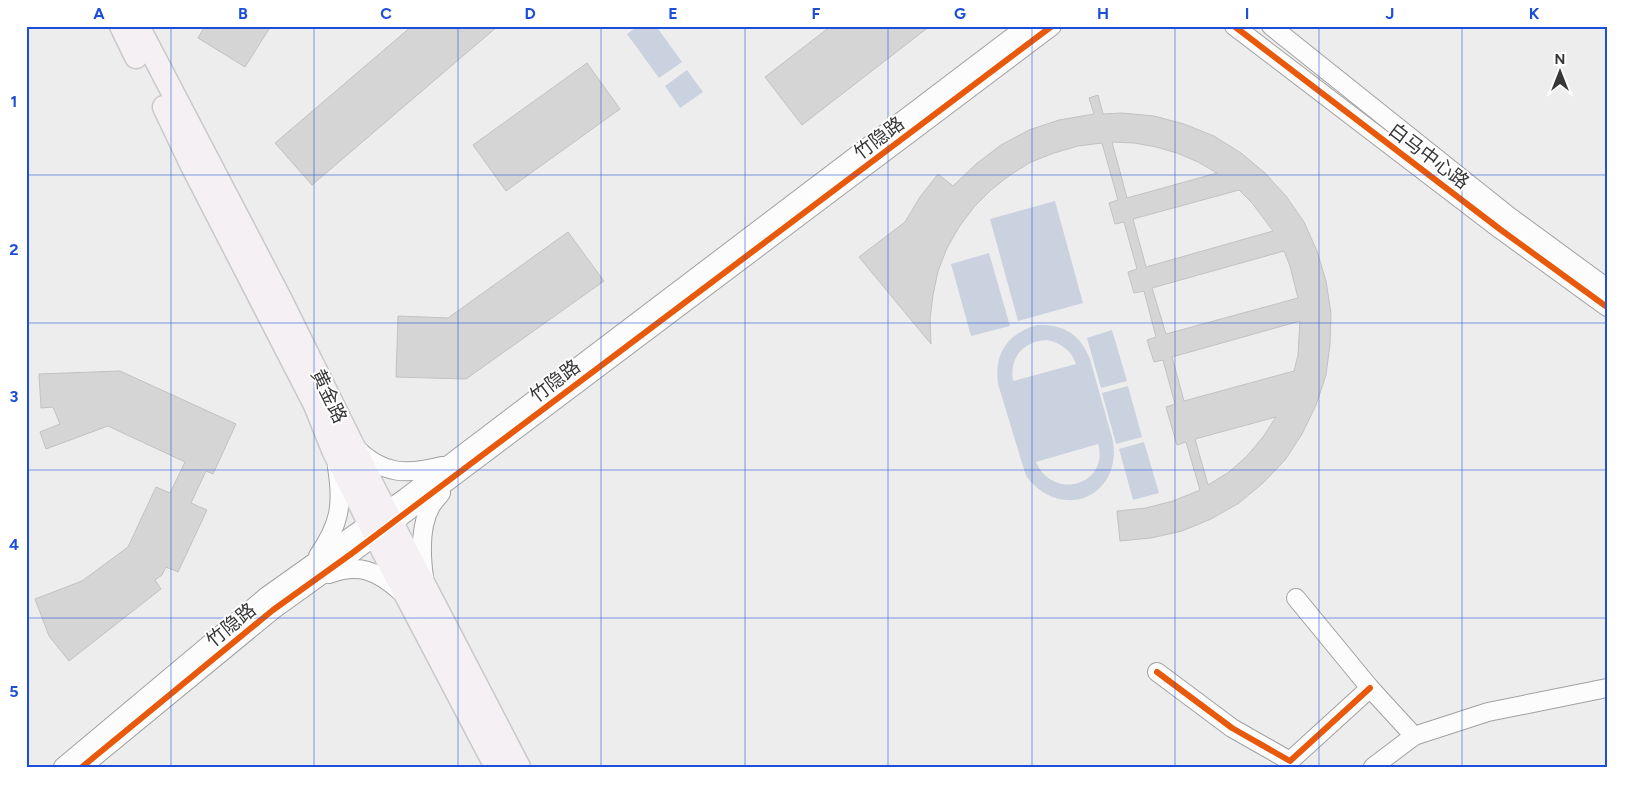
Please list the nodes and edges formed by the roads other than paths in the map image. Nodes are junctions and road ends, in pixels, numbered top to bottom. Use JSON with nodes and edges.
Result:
{"nodes":[{"id":1,"x":121,"y":26,"type":"edge"},
{"id":2,"x":138,"y":26,"type":"edge"},
{"id":3,"x":1027,"y":26,"type":"edge"},
{"id":4,"x":1052,"y":26,"type":"edge"},
{"id":5,"x":1234,"y":26,"type":"edge"},
{"id":6,"x":1271,"y":26,"type":"edge"},
{"id":7,"x":1604,"y":296,"type":"edge"},
{"id":8,"x":343,"y":447,"type":"junction"},
{"id":9,"x":450,"y":472,"type":"junction"},
{"id":10,"x":381,"y":523,"type":"junction"},
{"id":11,"x":314,"y":572,"type":"junction"},
{"id":12,"x":417,"y":593,"type":"junction"},
{"id":13,"x":1296,"y":598,"type":"dead end"},
{"id":14,"x":1157,"y":672,"type":"dead end"},
{"id":15,"x":1370,"y":688,"type":"junction"},
{"id":16,"x":1607,"y":688,"type":"edge"},
{"id":17,"x":1414,"y":736,"type":"junction"},
{"id":18,"x":63,"y":767,"type":"edge"},
{"id":19,"x":82,"y":767,"type":"edge"},
{"id":20,"x":496,"y":767,"type":"edge"},
{"id":21,"x":519,"y":767,"type":"edge"},
{"id":22,"x":1373,"y":767,"type":"edge"}],
"edges":[{"from":1,"to":8,"type":"main road","name":"黄金路"},
{"from":2,"to":8,"type":"main road","name":"黄金路"},
{"from":3,"to":9,"type":"street","name":"竹隐路"},
{"from":4,"to":9,"type":"street","name":"竹隐路"},
{"from":5,"to":7,"type":"street","name":"白马中心路"},
{"from":6,"to":7,"type":"street","name":"白马中心路"},
{"from":8,"to":9,"type":"street"},
{"from":8,"to":10,"type":"main road","name":"黄金路"},
{"from":8,"to":11,"type":"street"},
{"from":9,"to":10,"type":"street","name":"竹隐路"},
{"from":9,"to":12,"type":"street"},
{"from":10,"to":11,"type":"street","name":"竹隐路"},
{"from":10,"to":12,"type":"main road","name":"黄金路"},
{"from":11,"to":12,"type":"street"},
{"from":11,"to":18,"type":"street","name":"竹隐路"},
{"from":11,"to":19,"type":"street","name":"竹隐路"},
{"from":12,"to":20,"type":"main road","name":"黄金路"},
{"from":12,"to":21,"type":"main road","name":"黄金路"},
{"from":13,"to":15,"type":"street"},
{"from":14,"to":15,"type":"street"},
{"from":15,"to":17,"type":"street"},
{"from":16,"to":17,"type":"street"},
{"from":17,"to":22,"type":"street"}]}
